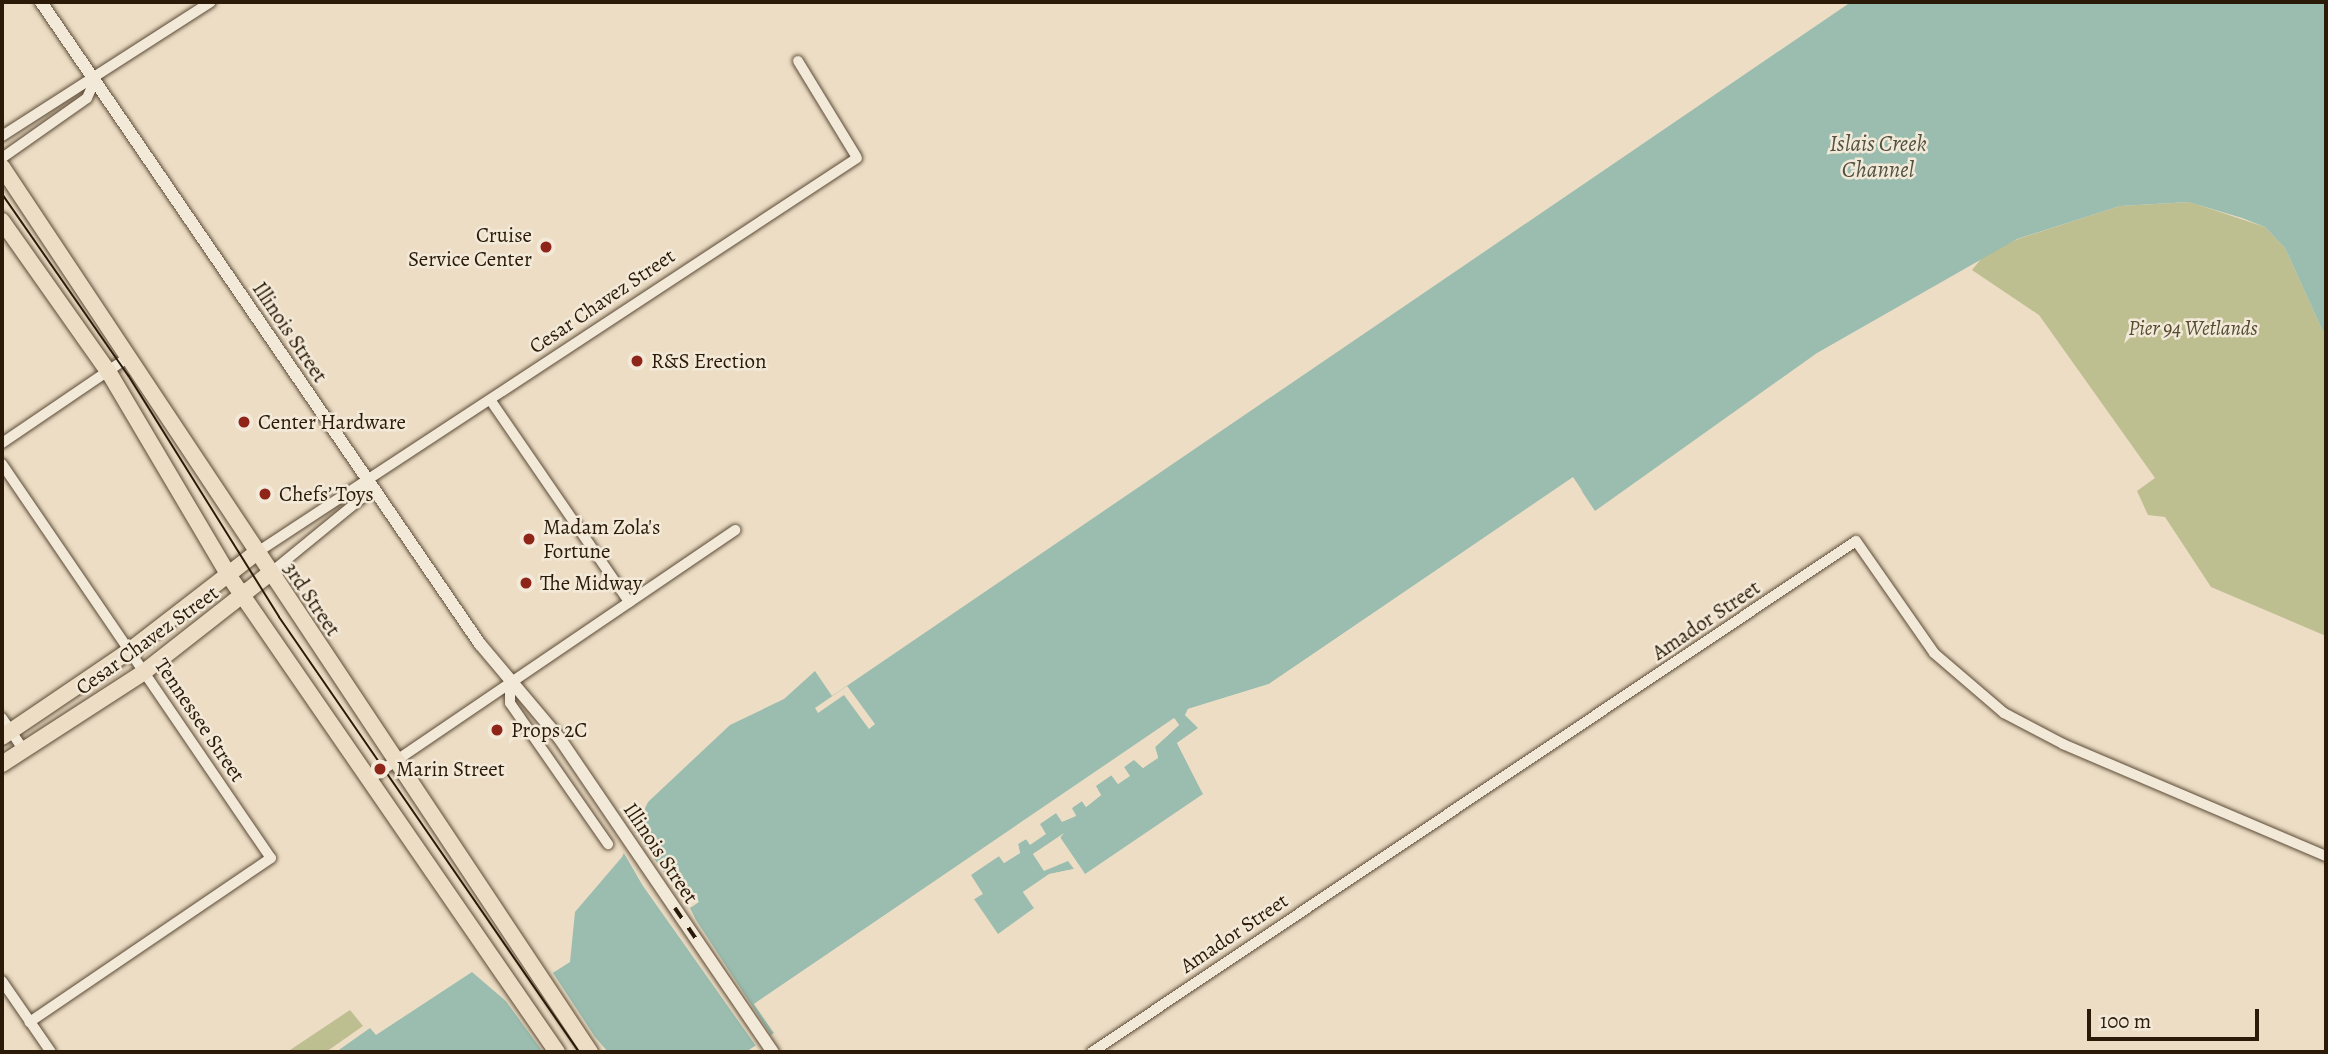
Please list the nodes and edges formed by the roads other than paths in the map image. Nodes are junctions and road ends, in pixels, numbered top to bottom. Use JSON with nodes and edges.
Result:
{"nodes":[{"id":1,"x":41,"y":2,"type":"edge"},
{"id":2,"x":211,"y":2,"type":"edge"},
{"id":3,"x":798,"y":61,"type":"dead end"},
{"id":4,"x":95,"y":80,"type":"junction"},
{"id":5,"x":2,"y":135,"type":"edge"},
{"id":6,"x":2,"y":158,"type":"edge"},
{"id":7,"x":2,"y":167,"type":"edge"},
{"id":8,"x":2,"y":221,"type":"edge"},
{"id":9,"x":127,"y":358,"type":"junction"},
{"id":10,"x":108,"y":371,"type":"junction"},
{"id":11,"x":491,"y":401,"type":"junction"},
{"id":12,"x":2,"y":443,"type":"edge"},
{"id":13,"x":2,"y":464,"type":"edge"},
{"id":14,"x":370,"y":482,"type":"junction"},
{"id":15,"x":736,"y":530,"type":"dead end"},
{"id":16,"x":256,"y":553,"type":"junction"},
{"id":17,"x":269,"y":574,"type":"junction"},
{"id":18,"x":229,"y":576,"type":"junction"},
{"id":19,"x":243,"y":596,"type":"junction"},
{"id":20,"x":629,"y":602,"type":"junction"},
{"id":21,"x":130,"y":650,"type":"junction"},
{"id":22,"x":144,"y":672,"type":"junction"},
{"id":23,"x":510,"y":682,"type":"junction"},
{"id":24,"x":5,"y":729,"type":"edge"},
{"id":25,"x":24,"y":751,"type":"junction"},
{"id":26,"x":394,"y":761,"type":"junction"},
{"id":27,"x":2,"y":764,"type":"edge"},
{"id":28,"x":369,"y":779,"type":"junction"},
{"id":29,"x":608,"y":844,"type":"dead end"},
{"id":30,"x":2326,"y":856,"type":"edge"},
{"id":31,"x":2,"y":981,"type":"edge"},
{"id":32,"x":30,"y":1022,"type":"junction"},
{"id":33,"x":51,"y":1052,"type":"edge"},
{"id":34,"x":557,"y":1052,"type":"edge"},
{"id":35,"x":590,"y":1052,"type":"edge"},
{"id":36,"x":774,"y":1052,"type":"edge"},
{"id":37,"x":1092,"y":1052,"type":"edge"}],
"edges":[{"from":1,"to":4,"type":"street","name":"Illinois Street"},
{"from":2,"to":4,"type":"street"},
{"from":3,"to":11,"type":"street","name":"Cesar Chavez Street"},
{"from":4,"to":5,"type":"street"},
{"from":4,"to":6,"type":"street"},
{"from":4,"to":14,"type":"street","name":"Illinois Street"},
{"from":7,"to":9,"type":"main road","name":"3rd Street"},
{"from":8,"to":10,"type":"main road"},
{"from":9,"to":10,"type":"street"},
{"from":9,"to":16,"type":"main road","name":"3rd Street"},
{"from":10,"to":12,"type":"street"},
{"from":10,"to":18,"type":"main road"},
{"from":11,"to":14,"type":"street","name":"Cesar Chavez Street"},
{"from":11,"to":20,"type":"street"},
{"from":13,"to":21,"type":"street","name":"Tennessee Street"},
{"from":14,"to":16,"type":"street","name":"Cesar Chavez Street"},
{"from":14,"to":17,"type":"street","name":"Cesar Chavez Street"},
{"from":14,"to":23,"type":"street","name":"Illinois Street"},
{"from":15,"to":20,"type":"street"},
{"from":16,"to":17,"type":"main road","name":"3rd Street"},
{"from":16,"to":18,"type":"main road","name":"Cesar Chavez Street"},
{"from":17,"to":19,"type":"main road","name":"Cesar Chavez Street"},
{"from":17,"to":26,"type":"main road","name":"3rd Street"},
{"from":18,"to":19,"type":"main road"},
{"from":18,"to":21,"type":"main road","name":"Cesar Chavez Street"},
{"from":19,"to":22,"type":"main road","name":"Cesar Chavez Street"},
{"from":19,"to":28,"type":"main road"},
{"from":20,"to":23,"type":"street"},
{"from":21,"to":22,"type":"street","name":"Tennessee Street"},
{"from":21,"to":24,"type":"main road","name":"Cesar Chavez Street"},
{"from":22,"to":25,"type":"main road","name":"Cesar Chavez Street"},
{"from":22,"to":32,"type":"street","name":"Tennessee Street"},
{"from":23,"to":26,"type":"street"},
{"from":23,"to":29,"type":"street","name":"Illinois Street"},
{"from":23,"to":36,"type":"street","name":"Illinois Street"},
{"from":24,"to":25,"type":"street"},
{"from":25,"to":27,"type":"main road","name":"Cesar Chavez Street"},
{"from":26,"to":28,"type":"street"},
{"from":26,"to":35,"type":"main road","name":"3rd Street"},
{"from":28,"to":34,"type":"main road"},
{"from":30,"to":37,"type":"street","name":"Amador Street"},
{"from":31,"to":32,"type":"street"},
{"from":32,"to":33,"type":"street"}]}
